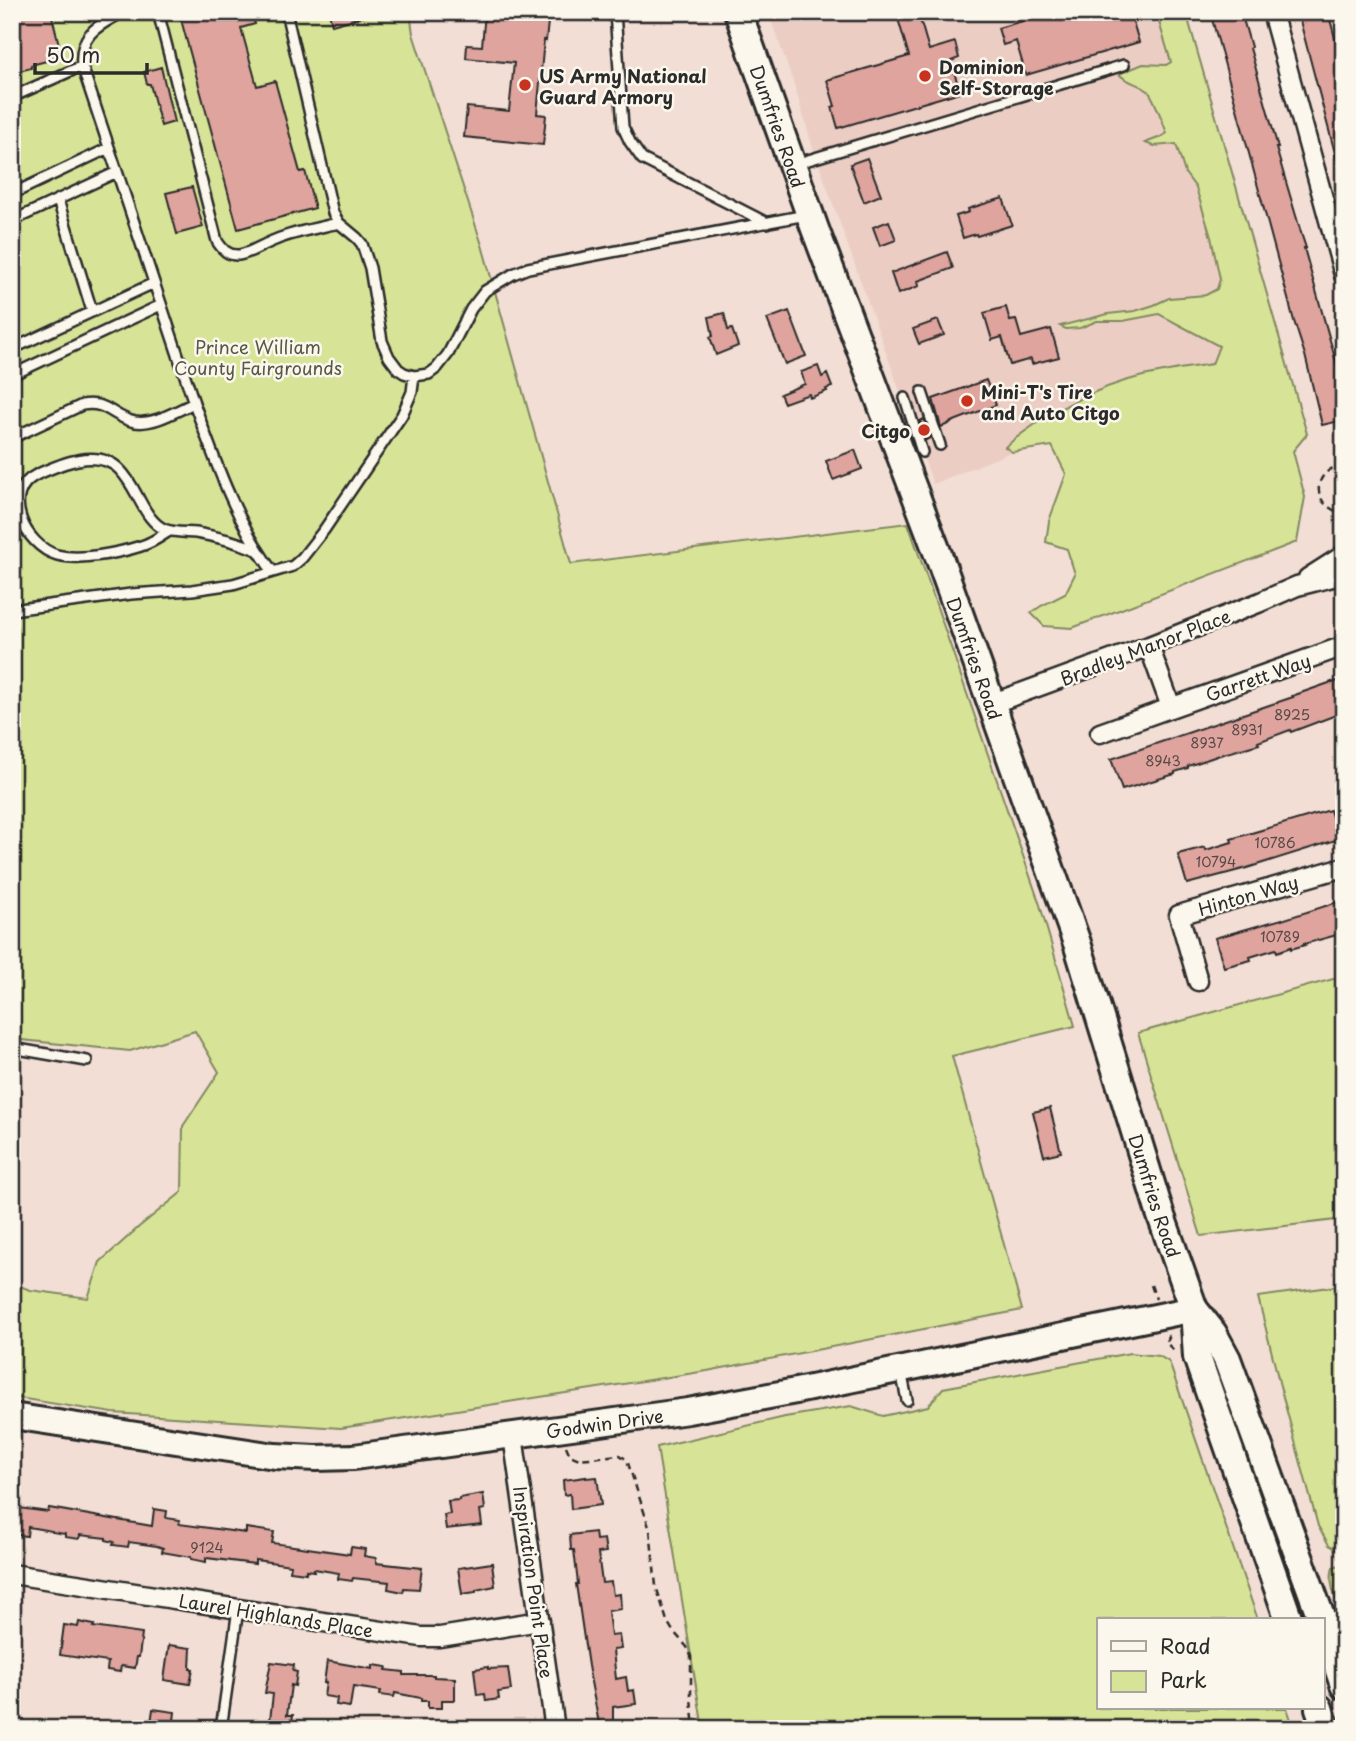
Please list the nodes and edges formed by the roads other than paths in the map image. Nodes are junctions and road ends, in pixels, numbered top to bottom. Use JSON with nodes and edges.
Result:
{"nodes":[{"id":1,"x":123,"y":12,"type":"edge"},
{"id":2,"x":158,"y":12,"type":"edge"},
{"id":3,"x":286,"y":12,"type":"edge"},
{"id":4,"x":615,"y":12,"type":"edge"},
{"id":5,"x":738,"y":12,"type":"edge"},
{"id":6,"x":1272,"y":12,"type":"edge"},
{"id":7,"x":1124,"y":65,"type":"dead end"},
{"id":8,"x":82,"y":66,"type":"junction"},
{"id":9,"x":12,"y":97,"type":"edge"},
{"id":10,"x":109,"y":148,"type":"junction"},
{"id":11,"x":793,"y":164,"type":"junction"},
{"id":12,"x":117,"y":172,"type":"junction"},
{"id":13,"x":12,"y":194,"type":"edge"},
{"id":14,"x":58,"y":200,"type":"junction"},
{"id":15,"x":811,"y":214,"type":"junction"},
{"id":16,"x":12,"y":221,"type":"edge"},
{"id":17,"x":339,"y":223,"type":"junction"},
{"id":18,"x":767,"y":223,"type":"junction"},
{"id":19,"x":1344,"y":275,"type":"edge"},
{"id":20,"x":154,"y":283,"type":"junction"},
{"id":21,"x":161,"y":305,"type":"junction"},
{"id":22,"x":92,"y":311,"type":"junction"},
{"id":23,"x":12,"y":349,"type":"edge"},
{"id":24,"x":12,"y":375,"type":"edge"},
{"id":25,"x":414,"y":376,"type":"junction"},
{"id":26,"x":922,"y":392,"type":"dead end"},
{"id":27,"x":905,"y":398,"type":"dead end"},
{"id":28,"x":194,"y":403,"type":"junction"},
{"id":29,"x":12,"y":438,"type":"edge"},
{"id":30,"x":940,"y":445,"type":"dead end"},
{"id":31,"x":922,"y":452,"type":"dead end"},
{"id":32,"x":169,"y":531,"type":"junction"},
{"id":33,"x":257,"y":550,"type":"junction"},
{"id":34,"x":1344,"y":555,"type":"edge"},
{"id":35,"x":273,"y":572,"type":"junction"},
{"id":36,"x":1344,"y":574,"type":"edge"},
{"id":37,"x":1297,"y":586,"type":"junction"},
{"id":38,"x":12,"y":610,"type":"edge"},
{"id":39,"x":1149,"y":646,"type":"junction"},
{"id":40,"x":1344,"y":646,"type":"edge"},
{"id":41,"x":991,"y":704,"type":"junction"},
{"id":42,"x":1171,"y":707,"type":"junction"},
{"id":43,"x":1100,"y":733,"type":"dead end"},
{"id":44,"x":1344,"y":867,"type":"edge"},
{"id":45,"x":1198,"y":981,"type":"dead end"},
{"id":46,"x":12,"y":1048,"type":"edge"},
{"id":47,"x":87,"y":1061,"type":"dead end"},
{"id":48,"x":1194,"y":1309,"type":"junction"},
{"id":49,"x":900,"y":1370,"type":"junction"},
{"id":50,"x":907,"y":1400,"type":"dead end"},
{"id":51,"x":12,"y":1416,"type":"edge"},
{"id":52,"x":513,"y":1436,"type":"junction"},
{"id":53,"x":12,"y":1574,"type":"edge"},
{"id":54,"x":238,"y":1609,"type":"junction"},
{"id":55,"x":1288,"y":1618,"type":"edge"},
{"id":56,"x":1321,"y":1618,"type":"edge"},
{"id":57,"x":540,"y":1622,"type":"junction"},
{"id":58,"x":1324,"y":1628,"type":"edge"},
{"id":59,"x":1344,"y":1685,"type":"edge"},
{"id":60,"x":1321,"y":1710,"type":"edge"},
{"id":61,"x":221,"y":1729,"type":"edge"},
{"id":62,"x":555,"y":1729,"type":"edge"},
{"id":63,"x":1326,"y":1729,"type":"edge"}],
"edges":[{"from":1,"to":8,"type":"lane"},
{"from":2,"to":17,"type":"lane"},
{"from":3,"to":17,"type":"lane"},
{"from":4,"to":18,"type":"lane"},
{"from":5,"to":11,"type":"main road","name":"Dumfries Road"},
{"from":6,"to":19,"type":"street"},
{"from":7,"to":11,"type":"lane"},
{"from":8,"to":9,"type":"lane"},
{"from":8,"to":10,"type":"lane"},
{"from":10,"to":12,"type":"lane"},
{"from":10,"to":13,"type":"lane"},
{"from":11,"to":15,"type":"main road","name":"Dumfries Road"},
{"from":12,"to":14,"type":"lane"},
{"from":12,"to":20,"type":"lane"},
{"from":14,"to":16,"type":"lane"},
{"from":14,"to":22,"type":"lane"},
{"from":15,"to":18,"type":"lane"},
{"from":15,"to":41,"type":"main road","name":"Dumfries Road"},
{"from":17,"to":25,"type":"lane"},
{"from":18,"to":25,"type":"lane"},
{"from":20,"to":21,"type":"lane"},
{"from":20,"to":22,"type":"lane"},
{"from":21,"to":24,"type":"lane"},
{"from":21,"to":28,"type":"lane"},
{"from":22,"to":23,"type":"lane"},
{"from":25,"to":35,"type":"lane"},
{"from":26,"to":30,"type":"lane"},
{"from":27,"to":31,"type":"lane"},
{"from":28,"to":29,"type":"lane"},
{"from":28,"to":33,"type":"lane"},
{"from":32,"to":32,"type":"lane"},
{"from":32,"to":33,"type":"lane"},
{"from":33,"to":35,"type":"lane"},
{"from":34,"to":37,"type":"street","name":"Bradley Manor Place"},
{"from":35,"to":38,"type":"lane"},
{"from":36,"to":37,"type":"street","name":"Bradley Manor Place"},
{"from":37,"to":39,"type":"street","name":"Bradley Manor Place"},
{"from":39,"to":41,"type":"street","name":"Bradley Manor Place"},
{"from":39,"to":42,"type":"street"},
{"from":40,"to":42,"type":"street","name":"Garrett Way"},
{"from":41,"to":48,"type":"main road","name":"Dumfries Road"},
{"from":42,"to":43,"type":"street","name":"Garrett Way"},
{"from":44,"to":45,"type":"street","name":"Hinton Way"},
{"from":46,"to":47,"type":"lane"},
{"from":48,"to":49,"type":"street","name":"Godwin Drive"},
{"from":48,"to":55,"type":"main road","name":"Dumfries Road"},
{"from":48,"to":56,"type":"main road","name":"Dumfries Road"},
{"from":49,"to":50,"type":"lane"},
{"from":49,"to":52,"type":"street","name":"Godwin Drive"},
{"from":51,"to":52,"type":"street","name":"Godwin Drive"},
{"from":52,"to":57,"type":"street","name":"Inspiration Point Place"},
{"from":53,"to":54,"type":"street","name":"Laurel Highlands Place"},
{"from":54,"to":57,"type":"street","name":"Laurel Highlands Place"},
{"from":54,"to":61,"type":"lane"},
{"from":57,"to":62,"type":"street","name":"Inspiration Point Place"},
{"from":58,"to":59,"type":"main road","name":"Dumfries Road"},
{"from":60,"to":63,"type":"main road"}]}
